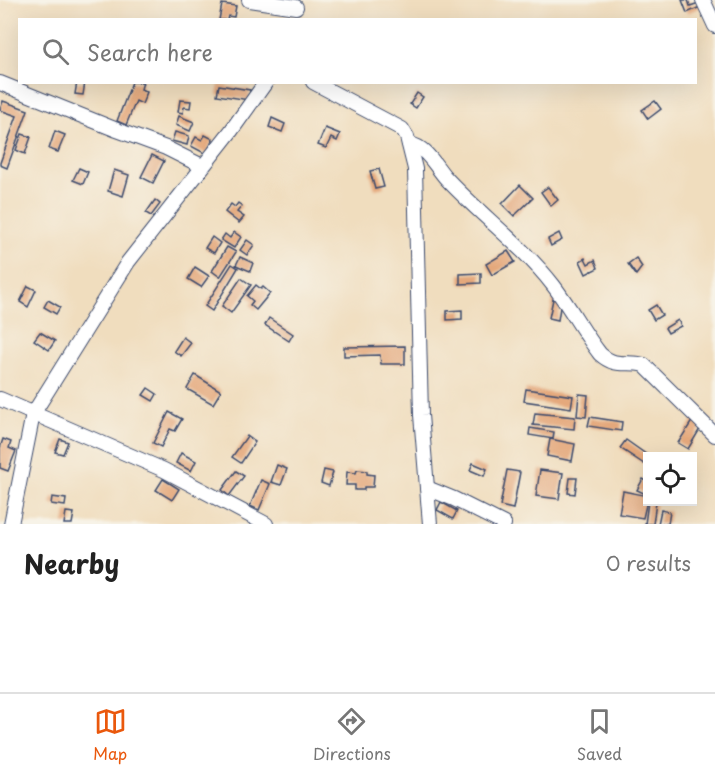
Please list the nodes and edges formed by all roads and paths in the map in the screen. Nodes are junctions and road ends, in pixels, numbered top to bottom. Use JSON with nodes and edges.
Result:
{"nodes":[{"id":1,"x":249,"y":0,"type":"edge"},
{"id":2,"x":703,"y":0,"type":"edge"},
{"id":3,"x":297,"y":9,"type":"edge"},
{"id":4,"x":715,"y":26,"type":"edge"},
{"id":5,"x":0,"y":83,"type":"edge"},
{"id":6,"x":265,"y":84,"type":"edge"},
{"id":7,"x":317,"y":84,"type":"edge"},
{"id":8,"x":409,"y":144,"type":"junction"},
{"id":9,"x":202,"y":166,"type":"junction"},
{"id":10,"x":0,"y":399,"type":"edge"},
{"id":11,"x":33,"y":414,"type":"junction"},
{"id":12,"x":715,"y":435,"type":"edge"},
{"id":13,"x":427,"y":488,"type":"junction"},
{"id":14,"x":11,"y":524,"type":"edge"},
{"id":15,"x":266,"y":524,"type":"edge"},
{"id":16,"x":430,"y":524,"type":"edge"},
{"id":17,"x":504,"y":524,"type":"edge"}],
"edges":[{"from":1,"to":3,"type":"street"},
{"from":2,"to":4,"type":"street"},
{"from":5,"to":9,"type":"street"},
{"from":6,"to":9,"type":"street"},
{"from":7,"to":8,"type":"street"},
{"from":8,"to":12,"type":"street"},
{"from":8,"to":13,"type":"street"},
{"from":9,"to":11,"type":"street"},
{"from":10,"to":11,"type":"street"},
{"from":11,"to":14,"type":"street"},
{"from":11,"to":15,"type":"street"},
{"from":13,"to":16,"type":"street"},
{"from":13,"to":17,"type":"street"}]}
